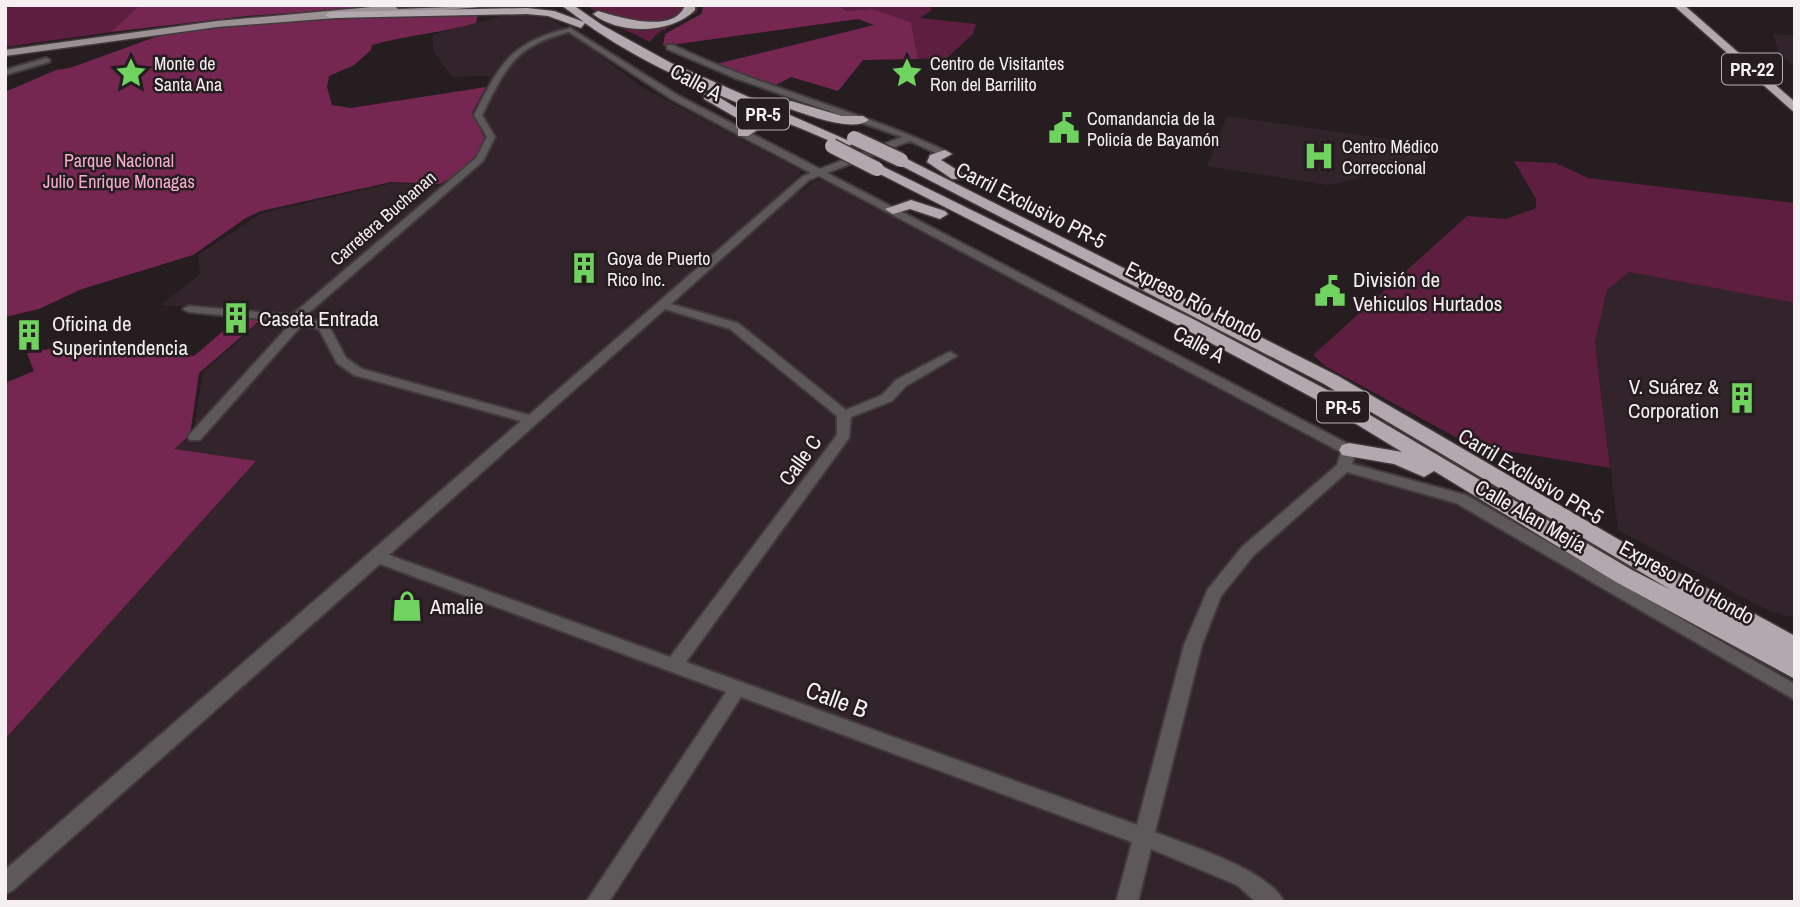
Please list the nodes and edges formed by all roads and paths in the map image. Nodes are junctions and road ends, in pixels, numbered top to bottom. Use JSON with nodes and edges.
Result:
{"nodes":[{"id":1,"x":427,"y":5,"type":"edge"},
{"id":2,"x":446,"y":5,"type":"edge"},
{"id":3,"x":499,"y":5,"type":"edge"},
{"id":4,"x":556,"y":5,"type":"edge"},
{"id":5,"x":566,"y":5,"type":"edge"},
{"id":6,"x":579,"y":5,"type":"edge"},
{"id":7,"x":690,"y":5,"type":"edge"},
{"id":8,"x":700,"y":5,"type":"edge"},
{"id":9,"x":1678,"y":5,"type":"edge"},
{"id":10,"x":1692,"y":5,"type":"edge"},
{"id":11,"x":415,"y":7,"type":"junction"},
{"id":12,"x":330,"y":15,"type":"junction"},
{"id":13,"x":589,"y":28,"type":"junction"},
{"id":14,"x":570,"y":30,"type":"joint"},
{"id":15,"x":660,"y":47,"type":"junction"},
{"id":16,"x":5,"y":51,"type":"edge"},
{"id":17,"x":46,"y":60,"type":"dead end"},
{"id":18,"x":5,"y":73,"type":"edge"},
{"id":19,"x":715,"y":82,"type":"junction"},
{"id":20,"x":693,"y":84,"type":"junction"},
{"id":21,"x":1795,"y":94,"type":"edge"},
{"id":22,"x":1795,"y":109,"type":"edge"},
{"id":23,"x":863,"y":120,"type":"junction"},
{"id":24,"x":743,"y":133,"type":"junction"},
{"id":25,"x":914,"y":138,"type":"junction"},
{"id":26,"x":851,"y":141,"type":"junction"},
{"id":27,"x":945,"y":154,"type":"joint"},
{"id":28,"x":890,"y":164,"type":"junction"},
{"id":29,"x":819,"y":173,"type":"junction"},
{"id":30,"x":893,"y":209,"type":"junction"},
{"id":31,"x":1028,"y":224,"type":"junction"},
{"id":32,"x":1064,"y":263,"type":"junction"},
{"id":33,"x":663,"y":305,"type":"junction"},
{"id":34,"x":188,"y":309,"type":"dead end"},
{"id":35,"x":298,"y":320,"type":"junction"},
{"id":36,"x":951,"y":356,"type":"dead end"},
{"id":37,"x":844,"y":415,"type":"junction"},
{"id":38,"x":533,"y":420,"type":"junction"},
{"id":39,"x":195,"y":437,"type":"dead end"},
{"id":40,"x":1347,"y":458,"type":"junction"},
{"id":41,"x":378,"y":557,"type":"junction"},
{"id":42,"x":1624,"y":576,"type":"junction"},
{"id":43,"x":1704,"y":598,"type":"junction"},
{"id":44,"x":1795,"y":637,"type":"edge"},
{"id":45,"x":1795,"y":650,"type":"edge"},
{"id":46,"x":674,"y":665,"type":"junction"},
{"id":47,"x":1795,"y":669,"type":"edge"},
{"id":48,"x":737,"y":689,"type":"junction"},
{"id":49,"x":1795,"y":692,"type":"edge"},
{"id":50,"x":1144,"y":837,"type":"junction"},
{"id":51,"x":5,"y":884,"type":"edge"},
{"id":52,"x":597,"y":902,"type":"edge"},
{"id":53,"x":1127,"y":902,"type":"edge"},
{"id":54,"x":1273,"y":902,"type":"edge"}],
"edges":[{"from":1,"to":11,"type":"highway"},
{"from":2,"to":11,"type":"main road"},
{"from":3,"to":12,"type":"main road"},
{"from":4,"to":13,"type":"highway","name":"Expreso Río Hondo","number":"PR-5"},
{"from":5,"to":26,"type":"highway","name":"Carril Exclusivo PR-5"},
{"from":6,"to":7,"type":"highway"},
{"from":6,"to":15,"type":"highway","number":"PR-5"},
{"from":8,"to":15,"type":"highway"},
{"from":9,"to":22,"type":"highway","number":"PR-22"},
{"from":10,"to":21,"type":"highway","number":"PR-22"},
{"from":11,"to":16,"type":"main road"},
{"from":12,"to":13,"type":"highway"},
{"from":12,"to":16,"type":"main road"},
{"from":13,"to":20,"type":"highway","name":"Expreso Río Hondo","number":"PR-5"},
{"from":14,"to":24,"type":"street","name":"Calle A"},
{"from":14,"to":35,"type":"street","name":"Carretera Buchanan"},
{"from":15,"to":19,"type":"highway","number":"PR-5"},
{"from":15,"to":23,"type":"street"},
{"from":17,"to":18,"type":"street"},
{"from":19,"to":23,"type":"highway"},
{"from":19,"to":26,"type":"highway","number":"PR-5"},
{"from":20,"to":24,"type":"highway"},
{"from":20,"to":28,"type":"highway","name":"Expreso Río Hondo","number":"PR-5","bridge":true},
{"from":23,"to":25,"type":"street"},
{"from":24,"to":29,"type":"street","name":"Calle A"},
{"from":25,"to":27,"type":"street"},
{"from":25,"to":29,"type":"street"},
{"from":26,"to":28,"type":"highway","name":"Carril Exclusivo PR-5"},
{"from":27,"to":31,"type":"highway"},
{"from":28,"to":31,"type":"highway","name":"Expreso Río Hondo","number":"PR-5"},
{"from":28,"to":32,"type":"highway","name":"Expreso Río Hondo","number":"PR-5"},
{"from":28,"to":45,"type":"highway","name":"Carril Exclusivo PR-5"},
{"from":29,"to":30,"type":"street","name":"Calle A"},
{"from":29,"to":33,"type":"street"},
{"from":30,"to":32,"type":"highway"},
{"from":30,"to":40,"type":"street","name":"Calle A"},
{"from":31,"to":43,"type":"highway","name":"Expreso Río Hondo","number":"PR-5"},
{"from":32,"to":42,"type":"highway","name":"Expreso Río Hondo","number":"PR-5"},
{"from":33,"to":37,"type":"street"},
{"from":33,"to":38,"type":"street"},
{"from":34,"to":35,"type":"street"},
{"from":35,"to":38,"type":"street"},
{"from":35,"to":39,"type":"street","name":"Carretera Buchanan"},
{"from":36,"to":37,"type":"street"},
{"from":37,"to":46,"type":"street","name":"Calle C"},
{"from":38,"to":41,"type":"street"},
{"from":40,"to":42,"type":"highway"},
{"from":40,"to":49,"type":"street","name":"Calle Alan Mejía"},
{"from":40,"to":50,"type":"street"},
{"from":41,"to":46,"type":"street","name":"Calle B"},
{"from":41,"to":51,"type":"street"},
{"from":42,"to":47,"type":"highway","name":"Expreso Río Hondo","number":"PR-5"},
{"from":43,"to":44,"type":"highway"},
{"from":43,"to":45,"type":"highway","name":"Expreso Río Hondo","number":"PR-5"},
{"from":46,"to":48,"type":"street","name":"Calle B"},
{"from":48,"to":50,"type":"street","name":"Calle B"},
{"from":48,"to":52,"type":"street"},
{"from":50,"to":53,"type":"street"},
{"from":50,"to":54,"type":"street","name":"Calle B"}]}
